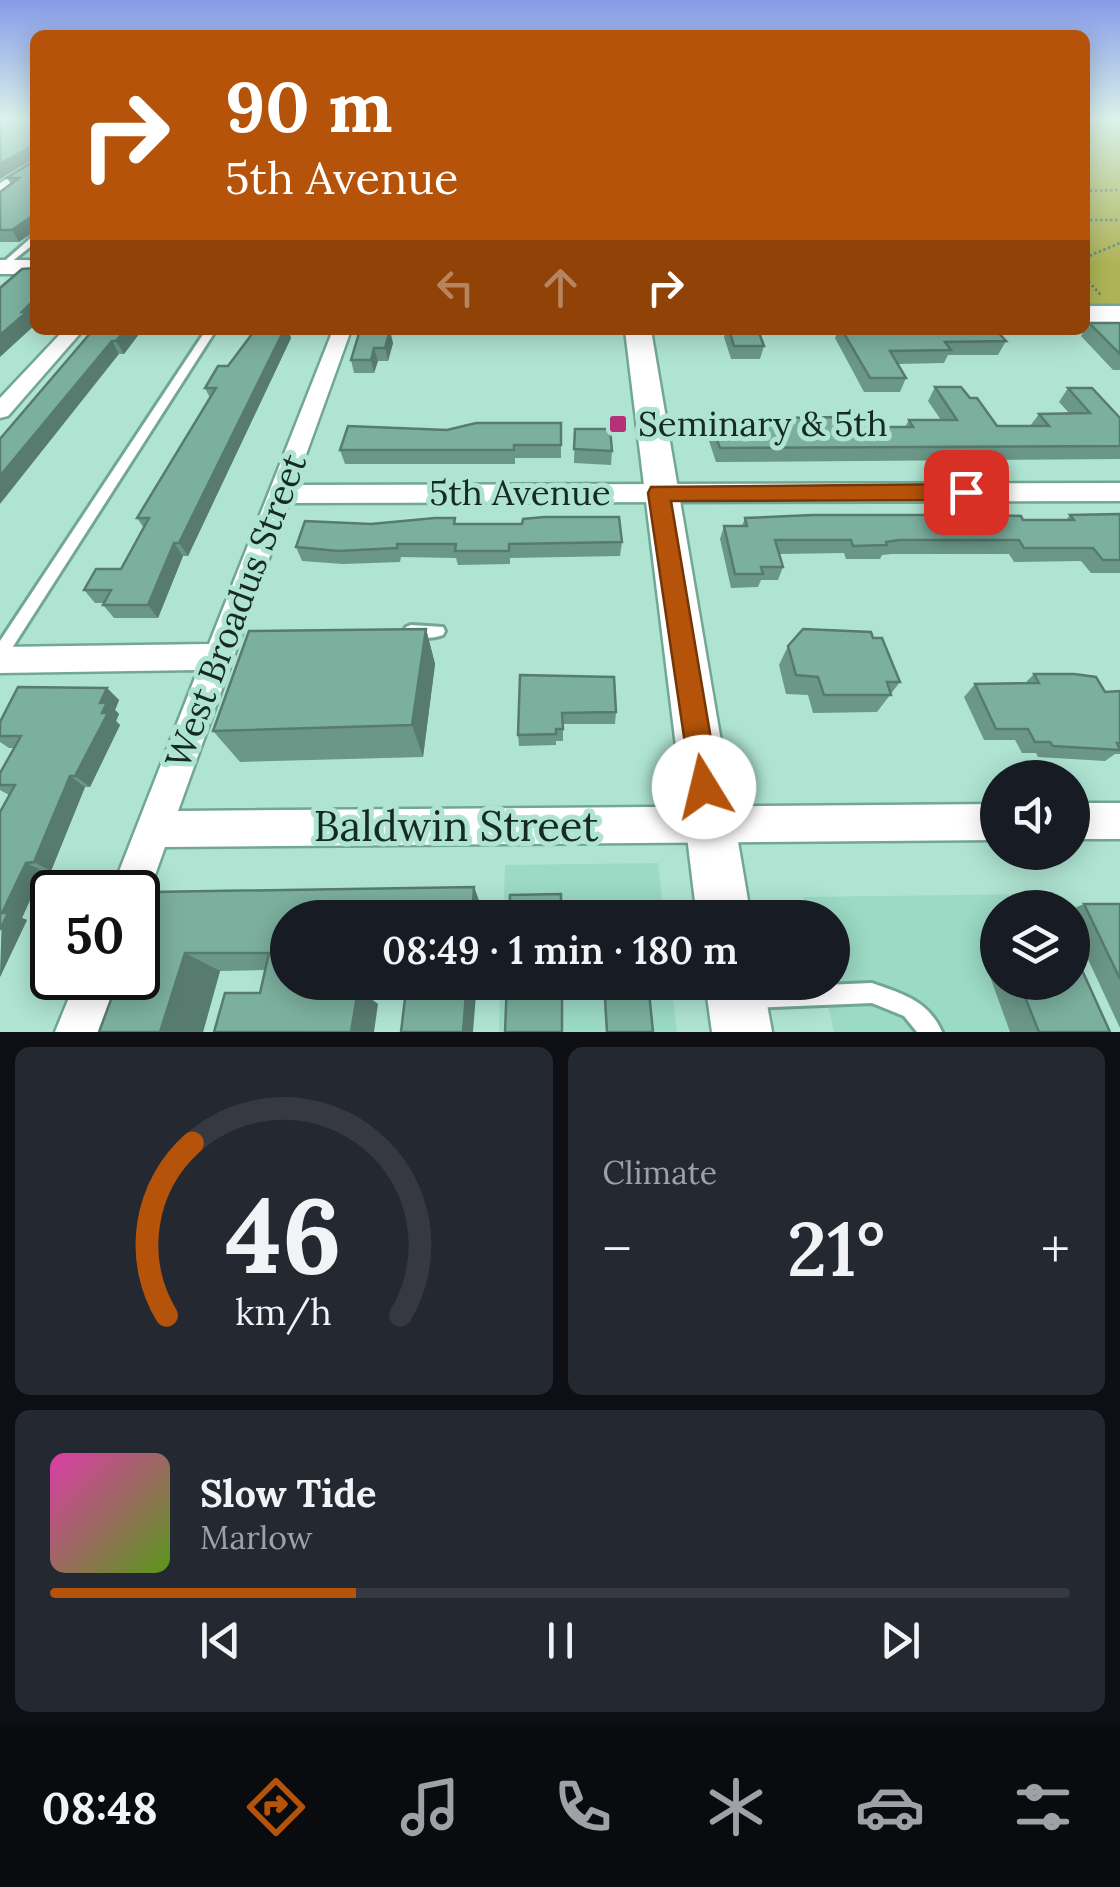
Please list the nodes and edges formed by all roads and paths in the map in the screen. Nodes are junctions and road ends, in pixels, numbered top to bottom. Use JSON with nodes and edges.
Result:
{"nodes":[{"id":1,"x":30,"y":168,"type":"edge"},
{"id":2,"x":0,"y":189,"type":"edge"},
{"id":3,"x":1090,"y":190,"type":"edge"},
{"id":4,"x":1118,"y":192,"type":"edge"},
{"id":5,"x":1090,"y":220,"type":"edge"},
{"id":6,"x":1120,"y":220,"type":"edge"},
{"id":7,"x":1120,"y":242,"type":"edge"},
{"id":8,"x":30,"y":244,"type":"edge"},
{"id":9,"x":1090,"y":255,"type":"edge"},
{"id":10,"x":30,"y":267,"type":"edge"},
{"id":11,"x":1,"y":268,"type":"edge"},
{"id":12,"x":69,"y":335,"type":"edge"},
{"id":13,"x":208,"y":335,"type":"edge"},
{"id":14,"x":340,"y":335,"type":"edge"},
{"id":15,"x":639,"y":335,"type":"edge"},
{"id":16,"x":0,"y":412,"type":"edge"},
{"id":17,"x":1120,"y":492,"type":"edge"},
{"id":18,"x":659,"y":493,"type":"junction"},
{"id":19,"x":280,"y":494,"type":"junction"},
{"id":20,"x":400,"y":631,"type":"edge"},
{"id":21,"x":438,"y":631,"type":"dead end"},
{"id":22,"x":232,"y":640,"type":"junction"},
{"id":23,"x":0,"y":657,"type":"edge"},
{"id":24,"x":1090,"y":821,"type":"edge"},
{"id":25,"x":1120,"y":821,"type":"edge"},
{"id":26,"x":980,"y":822,"type":"edge"},
{"id":27,"x":709,"y":824,"type":"junction"},
{"id":28,"x":154,"y":829,"type":"junction"},
{"id":29,"x":138,"y":870,"type":"edge"},
{"id":30,"x":721,"y":900,"type":"edge"},
{"id":31,"x":89,"y":1000,"type":"edge"},
{"id":32,"x":737,"y":1004,"type":"edge"},
{"id":33,"x":77,"y":1032,"type":"edge"},
{"id":34,"x":930,"y":1032,"type":"edge"}],
"edges":[{"from":1,"to":2,"type":"street"},
{"from":3,"to":4,"type":"path"},
{"from":5,"to":6,"type":"path"},
{"from":7,"to":9,"type":"path"},
{"from":8,"to":11,"type":"lane"},
{"from":10,"to":11,"type":"main road"},
{"from":12,"to":16,"type":"street"},
{"from":13,"to":23,"type":"lane"},
{"from":14,"to":19,"type":"street","name":"West Broadus Street"},
{"from":15,"to":18,"type":"main road"},
{"from":17,"to":18,"type":"street","name":"5th Avenue"},
{"from":18,"to":19,"type":"street","name":"5th Avenue"},
{"from":18,"to":27,"type":"main road"},
{"from":19,"to":22,"type":"street","name":"West Broadus Street"},
{"from":20,"to":21,"type":"lane"},
{"from":22,"to":23,"type":"street"},
{"from":22,"to":28,"type":"street","name":"West Broadus Street"},
{"from":24,"to":25,"type":"street"},
{"from":26,"to":27,"type":"street","name":"Baldwin Street"},
{"from":27,"to":28,"type":"street","name":"Baldwin Street"},
{"from":27,"to":30,"type":"main road"},
{"from":28,"to":29,"type":"street","name":"West Broadus Street"},
{"from":31,"to":33,"type":"street"},
{"from":32,"to":34,"type":"lane"}]}
